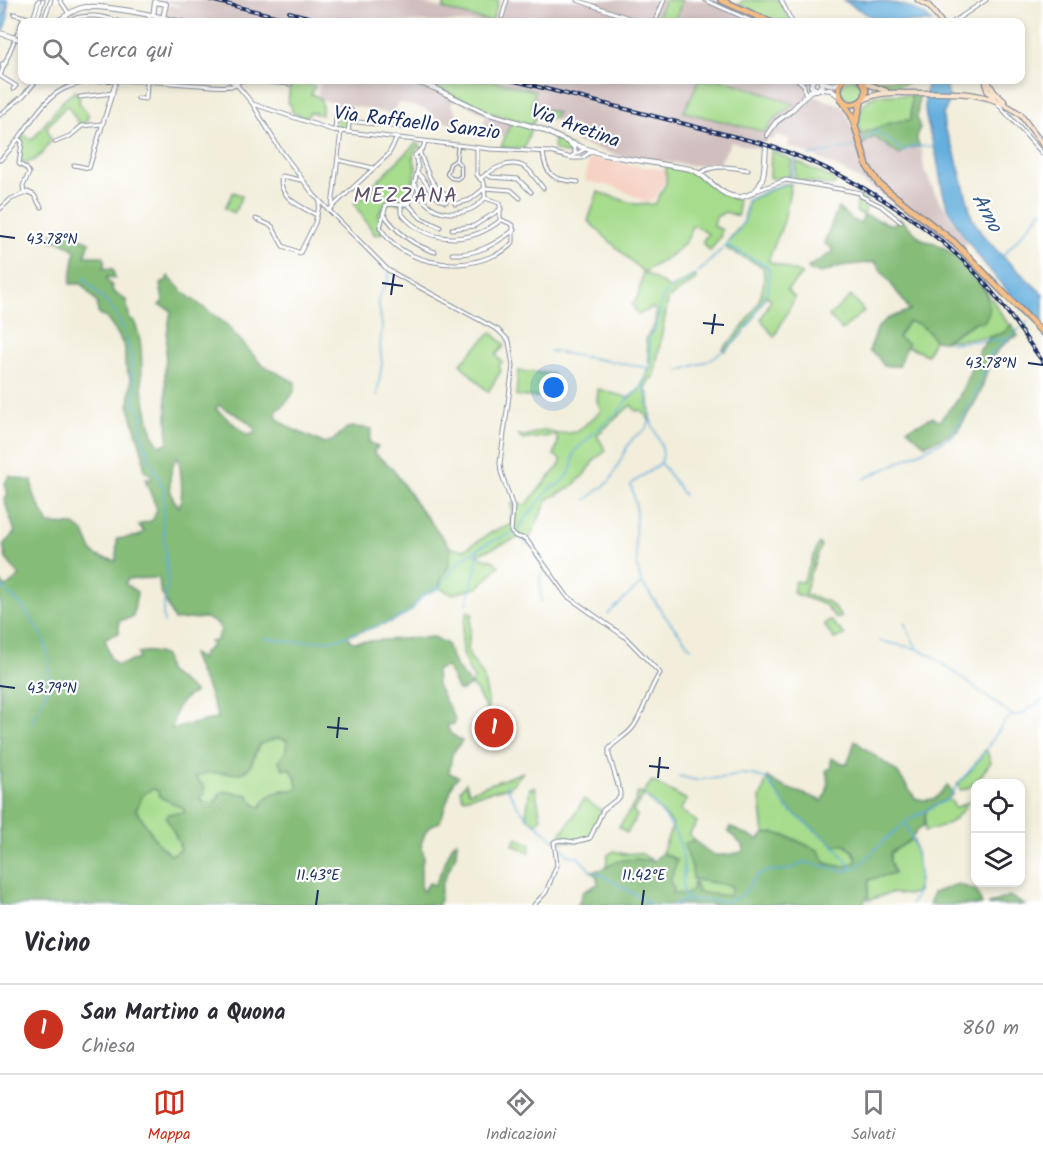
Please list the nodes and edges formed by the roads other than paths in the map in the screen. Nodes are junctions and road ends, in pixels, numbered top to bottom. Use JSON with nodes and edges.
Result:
{"nodes":[{"id":1,"x":41,"y":0,"type":"edge"},
{"id":2,"x":51,"y":0,"type":"edge"},
{"id":3,"x":60,"y":0,"type":"edge"},
{"id":4,"x":507,"y":0,"type":"edge"},
{"id":5,"x":577,"y":0,"type":"edge"},
{"id":6,"x":664,"y":0,"type":"edge"},
{"id":7,"x":705,"y":0,"type":"edge"},
{"id":8,"x":721,"y":0,"type":"edge"},
{"id":9,"x":781,"y":0,"type":"edge"},
{"id":10,"x":918,"y":0,"type":"edge"},
{"id":11,"x":986,"y":0,"type":"edge"},
{"id":12,"x":83,"y":1,"type":"edge"},
{"id":13,"x":84,"y":8,"type":"junction"},
{"id":14,"x":104,"y":8,"type":"junction"},
{"id":15,"x":14,"y":14,"type":"dead end"},
{"id":16,"x":69,"y":14,"type":"junction"},
{"id":17,"x":151,"y":15,"type":"junction"},
{"id":18,"x":103,"y":16,"type":"junction"},
{"id":19,"x":24,"y":17,"type":"edge"},
{"id":20,"x":502,"y":17,"type":"dead end"},
{"id":21,"x":36,"y":18,"type":"edge"},
{"id":22,"x":45,"y":18,"type":"edge"},
{"id":23,"x":65,"y":18,"type":"edge"},
{"id":24,"x":76,"y":18,"type":"edge"},
{"id":25,"x":109,"y":18,"type":"edge"},
{"id":26,"x":150,"y":18,"type":"edge"},
{"id":27,"x":163,"y":18,"type":"joint"},
{"id":28,"x":629,"y":18,"type":"edge"},
{"id":29,"x":657,"y":18,"type":"edge"},
{"id":30,"x":745,"y":18,"type":"edge"},
{"id":31,"x":761,"y":18,"type":"edge"},
{"id":32,"x":790,"y":18,"type":"edge"},
{"id":33,"x":938,"y":18,"type":"edge"},
{"id":34,"x":959,"y":18,"type":"edge"},
{"id":35,"x":18,"y":32,"type":"edge"},
{"id":36,"x":0,"y":33,"type":"edge"},
{"id":37,"x":18,"y":39,"type":"edge"},
{"id":38,"x":1,"y":77,"type":"edge"},
{"id":39,"x":34,"y":84,"type":"edge"},
{"id":40,"x":78,"y":84,"type":"edge"},
{"id":41,"x":116,"y":84,"type":"edge"},
{"id":42,"x":147,"y":84,"type":"edge"},
{"id":43,"x":171,"y":84,"type":"edge"},
{"id":44,"x":235,"y":84,"type":"joint"},
{"id":45,"x":422,"y":84,"type":"edge"},
{"id":46,"x":802,"y":84,"type":"edge"},
{"id":47,"x":811,"y":84,"type":"edge"},
{"id":48,"x":814,"y":84,"type":"edge"},
{"id":49,"x":820,"y":84,"type":"edge"},
{"id":50,"x":840,"y":84,"type":"edge"},
{"id":51,"x":864,"y":84,"type":"edge"},
{"id":52,"x":869,"y":84,"type":"edge"},
{"id":53,"x":988,"y":86,"type":"junction"},
{"id":54,"x":13,"y":89,"type":"dead end"},
{"id":55,"x":818,"y":89,"type":"junction"},
{"id":56,"x":972,"y":91,"type":"junction"},
{"id":57,"x":888,"y":92,"type":"junction"},
{"id":58,"x":960,"y":92,"type":"junction"},
{"id":59,"x":113,"y":93,"type":"junction"},
{"id":60,"x":805,"y":93,"type":"junction"},
{"id":61,"x":989,"y":94,"type":"junction"},
{"id":62,"x":981,"y":96,"type":"junction"},
{"id":63,"x":80,"y":97,"type":"dead end"},
{"id":64,"x":138,"y":98,"type":"dead end"},
{"id":65,"x":841,"y":99,"type":"junction"},
{"id":66,"x":801,"y":100,"type":"junction"},
{"id":67,"x":862,"y":100,"type":"junction"},
{"id":68,"x":1004,"y":101,"type":"junction"},
{"id":69,"x":997,"y":102,"type":"junction"},
{"id":70,"x":252,"y":103,"type":"junction"},
{"id":71,"x":0,"y":115,"type":"edge"},
{"id":72,"x":1021,"y":115,"type":"junction"},
{"id":73,"x":350,"y":121,"type":"junction"},
{"id":74,"x":102,"y":124,"type":"junction"},
{"id":75,"x":402,"y":127,"type":"dead end"},
{"id":76,"x":856,"y":127,"type":"junction"},
{"id":77,"x":334,"y":130,"type":"junction"},
{"id":78,"x":341,"y":131,"type":"junction"},
{"id":79,"x":348,"y":132,"type":"junction"},
{"id":80,"x":767,"y":135,"type":"tunnel mouth"},
{"id":81,"x":20,"y":138,"type":"junction"},
{"id":82,"x":397,"y":138,"type":"junction"},
{"id":83,"x":55,"y":142,"type":"dead end"},
{"id":84,"x":425,"y":142,"type":"junction"},
{"id":85,"x":568,"y":142,"type":"junction"},
{"id":86,"x":458,"y":145,"type":"junction"},
{"id":87,"x":1043,"y":145,"type":"edge"},
{"id":88,"x":477,"y":147,"type":"junction"},
{"id":89,"x":766,"y":147,"type":"tunnel mouth"},
{"id":90,"x":419,"y":151,"type":"junction"},
{"id":91,"x":588,"y":151,"type":"junction"},
{"id":92,"x":543,"y":152,"type":"junction"},
{"id":93,"x":1043,"y":154,"type":"edge"},
{"id":94,"x":575,"y":155,"type":"junction"},
{"id":95,"x":568,"y":157,"type":"junction"},
{"id":96,"x":0,"y":160,"type":"edge"},
{"id":97,"x":338,"y":160,"type":"junction"},
{"id":98,"x":456,"y":160,"type":"junction"},
{"id":99,"x":74,"y":165,"type":"dead end"},
{"id":100,"x":373,"y":168,"type":"junction"},
{"id":101,"x":748,"y":170,"type":"dead end"},
{"id":102,"x":417,"y":173,"type":"junction"},
{"id":103,"x":486,"y":174,"type":"junction"},
{"id":104,"x":700,"y":174,"type":"junction"},
{"id":105,"x":480,"y":178,"type":"junction"},
{"id":106,"x":303,"y":181,"type":"junction"},
{"id":107,"x":762,"y":181,"type":"junction"},
{"id":108,"x":578,"y":182,"type":"dead end"},
{"id":109,"x":415,"y":184,"type":"junction"},
{"id":110,"x":772,"y":184,"type":"junction"},
{"id":111,"x":767,"y":186,"type":"junction"},
{"id":112,"x":485,"y":188,"type":"junction"},
{"id":113,"x":543,"y":188,"type":"dead end"},
{"id":114,"x":756,"y":191,"type":"junction"},
{"id":115,"x":531,"y":192,"type":"dead end"},
{"id":116,"x":24,"y":194,"type":"junction"},
{"id":117,"x":448,"y":195,"type":"dead end"},
{"id":118,"x":485,"y":198,"type":"junction"},
{"id":119,"x":520,"y":198,"type":"dead end"},
{"id":120,"x":320,"y":201,"type":"junction"},
{"id":121,"x":446,"y":202,"type":"dead end"},
{"id":122,"x":408,"y":204,"type":"junction"},
{"id":123,"x":455,"y":204,"type":"dead end"},
{"id":124,"x":401,"y":205,"type":"junction"},
{"id":125,"x":41,"y":207,"type":"dead end"},
{"id":126,"x":330,"y":207,"type":"junction"},
{"id":127,"x":0,"y":209,"type":"edge"},
{"id":128,"x":501,"y":209,"type":"junction"},
{"id":129,"x":383,"y":213,"type":"junction"},
{"id":130,"x":317,"y":215,"type":"junction"},
{"id":131,"x":256,"y":219,"type":"dead end"},
{"id":132,"x":501,"y":220,"type":"junction"},
{"id":133,"x":902,"y":222,"type":"dead end"},
{"id":134,"x":440,"y":227,"type":"dead end"},
{"id":135,"x":452,"y":229,"type":"dead end"},
{"id":136,"x":514,"y":232,"type":"junction"},
{"id":137,"x":435,"y":252,"type":"dead end"},
{"id":138,"x":452,"y":254,"type":"dead end"},
{"id":139,"x":1043,"y":333,"type":"edge"},
{"id":140,"x":534,"y":905,"type":"edge"}],
"edges":[{"from":1,"to":21,"type":"street"},
{"from":2,"to":22,"type":"street"},
{"from":3,"to":16,"type":"street"},
{"from":4,"to":20,"type":"street"},
{"from":5,"to":28,"type":"street"},
{"from":6,"to":29,"type":"street"},
{"from":7,"to":30,"type":"street"},
{"from":8,"to":31,"type":"main road"},
{"from":9,"to":32,"type":"street"},
{"from":10,"to":33,"type":"main road"},
{"from":11,"to":34,"type":"street"},
{"from":12,"to":13,"type":"street"},
{"from":13,"to":14,"type":"street"},
{"from":13,"to":16,"type":"street"},
{"from":14,"to":17,"type":"street"},
{"from":14,"to":18,"type":"street"},
{"from":15,"to":19,"type":"street"},
{"from":16,"to":23,"type":"street"},
{"from":17,"to":26,"type":"street"},
{"from":17,"to":27,"type":"street"},
{"from":17,"to":27,"type":"street"},
{"from":18,"to":24,"type":"street"},
{"from":18,"to":25,"type":"street"},
{"from":35,"to":38,"type":"street"},
{"from":36,"to":37,"type":"street"},
{"from":38,"to":54,"type":"street"},
{"from":39,"to":71,"type":"street"},
{"from":40,"to":81,"type":"street"},
{"from":41,"to":59,"type":"street"},
{"from":42,"to":64,"type":"street"},
{"from":43,"to":44,"type":"street"},
{"from":44,"to":70,"type":"street"},
{"from":45,"to":85,"type":"street","name":"Via Aretina"},
{"from":46,"to":60,"type":"street"},
{"from":47,"to":60,"type":"street"},
{"from":48,"to":55,"type":"street"},
{"from":49,"to":55,"type":"street"},
{"from":50,"to":65,"type":"main road"},
{"from":51,"to":67,"type":"main road"},
{"from":52,"to":57,"type":"main road"},
{"from":53,"to":56,"type":"main road"},
{"from":53,"to":61,"type":"main road"},
{"from":53,"to":68,"type":"main road"},
{"from":55,"to":65,"type":"street"},
{"from":55,"to":66,"type":"street"},
{"from":56,"to":58,"type":"main road"},
{"from":56,"to":61,"type":"main road"},
{"from":57,"to":58,"type":"main road"},
{"from":57,"to":67,"type":"main road"},
{"from":58,"to":62,"type":"main road"},
{"from":59,"to":63,"type":"street"},
{"from":59,"to":74,"type":"street"},
{"from":60,"to":66,"type":"street"},
{"from":61,"to":62,"type":"main road"},
{"from":61,"to":68,"type":"main road"},
{"from":61,"to":69,"type":"main road"},
{"from":62,"to":69,"type":"main road"},
{"from":65,"to":67,"type":"main road"},
{"from":65,"to":76,"type":"main road"},
{"from":66,"to":80,"type":"street"},
{"from":67,"to":76,"type":"main road"},
{"from":68,"to":72,"type":"main road"},
{"from":69,"to":72,"type":"main road"},
{"from":69,"to":93,"type":"street"},
{"from":70,"to":77,"type":"street","name":"Via Raffaello Sanzio"},
{"from":70,"to":106,"type":"street"},
{"from":72,"to":87,"type":"main road"},
{"from":73,"to":75,"type":"street"},
{"from":73,"to":77,"type":"street"},
{"from":73,"to":79,"type":"street"},
{"from":74,"to":83,"type":"street"},
{"from":74,"to":99,"type":"street"},
{"from":76,"to":139,"type":"main road"},
{"from":77,"to":78,"type":"street","name":"Via Raffaello Sanzio"},
{"from":78,"to":79,"type":"street","name":"Via Raffaello Sanzio"},
{"from":78,"to":97,"type":"street"},
{"from":79,"to":82,"type":"street","name":"Via Raffaello Sanzio"},
{"from":81,"to":96,"type":"street"},
{"from":81,"to":116,"type":"street"},
{"from":82,"to":84,"type":"street","name":"Via Raffaello Sanzio"},
{"from":82,"to":100,"type":"street"},
{"from":84,"to":86,"type":"street","name":"Via Raffaello Sanzio"},
{"from":84,"to":90,"type":"street"},
{"from":85,"to":91,"type":"street","name":"Via Aretina"},
{"from":85,"to":94,"type":"street"},
{"from":86,"to":88,"type":"street","name":"Via Raffaello Sanzio"},
{"from":86,"to":98,"type":"street"},
{"from":88,"to":92,"type":"street","name":"Via Raffaello Sanzio"},
{"from":88,"to":105,"type":"street"},
{"from":89,"to":107,"type":"street"},
{"from":90,"to":102,"type":"street"},
{"from":90,"to":117,"type":"street"},
{"from":91,"to":94,"type":"street"},
{"from":91,"to":95,"type":"street","name":"Via Raffaello Sanzio"},
{"from":91,"to":104,"type":"street","name":"Via Aretina"},
{"from":92,"to":95,"type":"street","name":"Via Raffaello Sanzio"},
{"from":92,"to":108,"type":"street"},
{"from":94,"to":95,"type":"street"},
{"from":97,"to":100,"type":"street"},
{"from":97,"to":126,"type":"street"},
{"from":98,"to":98,"type":"street"},
{"from":100,"to":126,"type":"street"},
{"from":101,"to":104,"type":"street","name":"Via Aretina"},
{"from":102,"to":109,"type":"street"},
{"from":102,"to":121,"type":"street"},
{"from":103,"to":105,"type":"street"},
{"from":103,"to":113,"type":"street"},
{"from":103,"to":115,"type":"street"},
{"from":104,"to":114,"type":"street","name":"Via Aretina"},
{"from":105,"to":112,"type":"street"},
{"from":106,"to":120,"type":"street"},
{"from":106,"to":130,"type":"street"},
{"from":107,"to":110,"type":"street"},
{"from":107,"to":111,"type":"street"},
{"from":107,"to":114,"type":"street"},
{"from":109,"to":118,"type":"street"},
{"from":109,"to":122,"type":"street"},
{"from":110,"to":111,"type":"street","name":"Via Aretina"},
{"from":110,"to":133,"type":"street","name":"Via Aretina"},
{"from":111,"to":114,"type":"street","name":"Via Aretina"},
{"from":112,"to":118,"type":"street"},
{"from":112,"to":119,"type":"street"},
{"from":112,"to":123,"type":"street"},
{"from":116,"to":125,"type":"street"},
{"from":116,"to":127,"type":"street"},
{"from":118,"to":128,"type":"street"},
{"from":120,"to":126,"type":"street"},
{"from":120,"to":130,"type":"street"},
{"from":122,"to":124,"type":"street"},
{"from":122,"to":134,"type":"street"},
{"from":124,"to":129,"type":"street"},
{"from":124,"to":132,"type":"street"},
{"from":126,"to":140,"type":"street"},
{"from":128,"to":132,"type":"street"},
{"from":128,"to":135,"type":"street"},
{"from":129,"to":136,"type":"street"},
{"from":129,"to":137,"type":"street"},
{"from":130,"to":131,"type":"street"},
{"from":132,"to":136,"type":"street"},
{"from":136,"to":138,"type":"street"}]}
